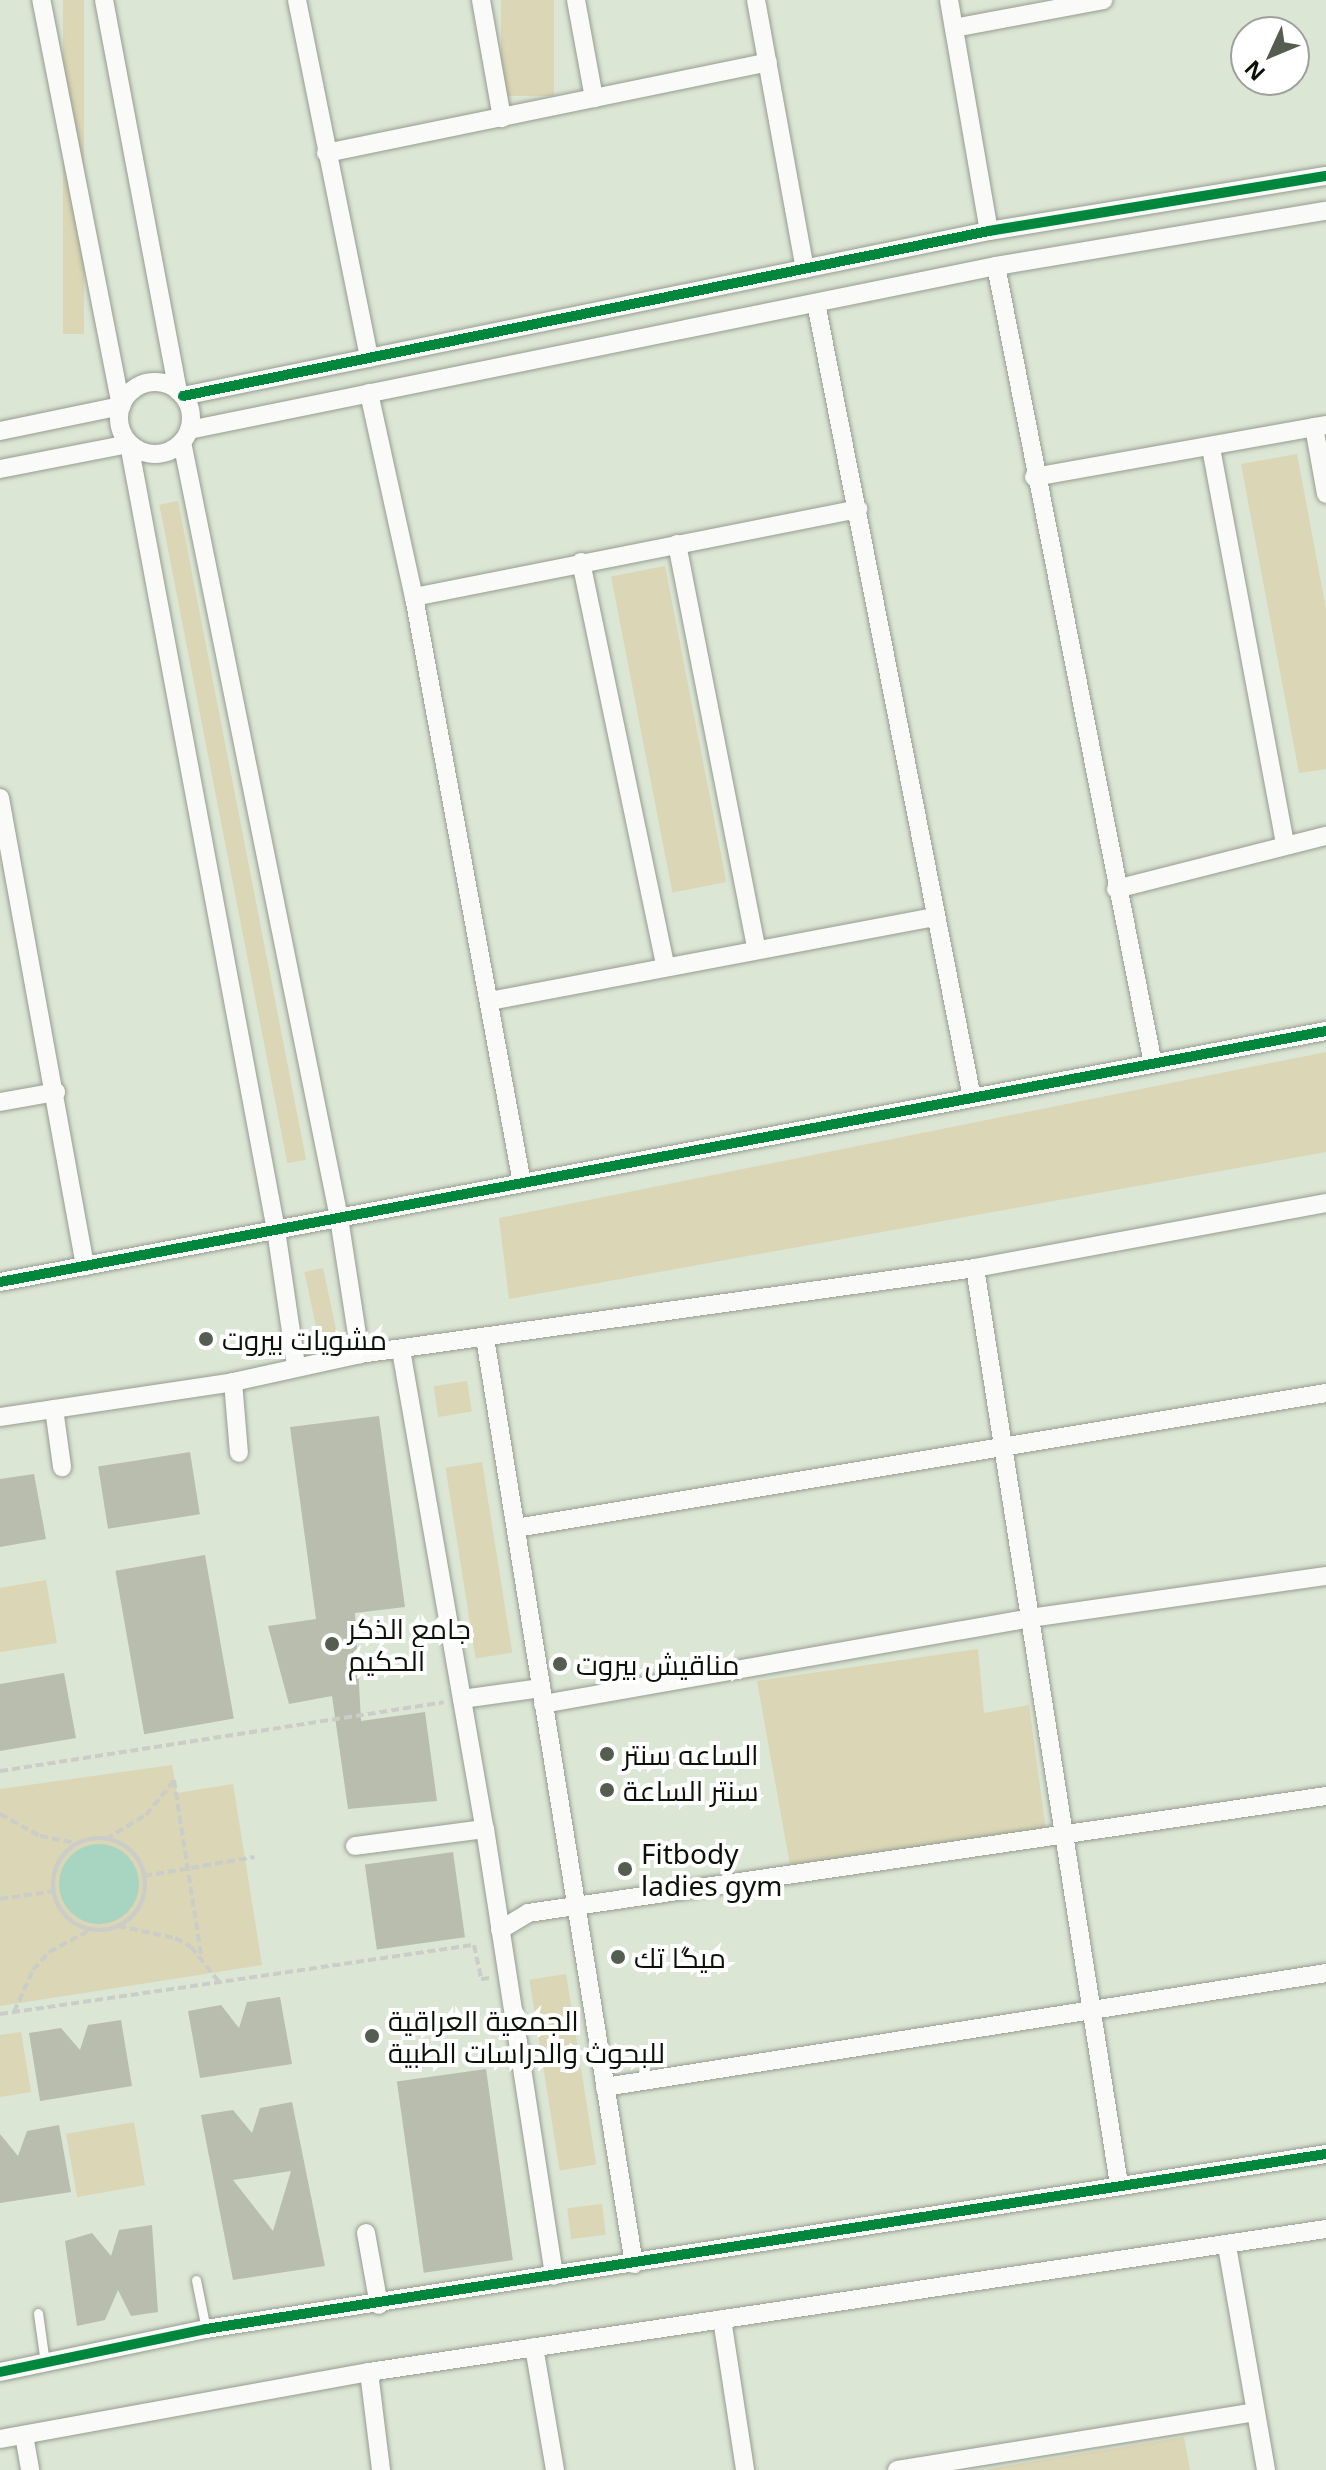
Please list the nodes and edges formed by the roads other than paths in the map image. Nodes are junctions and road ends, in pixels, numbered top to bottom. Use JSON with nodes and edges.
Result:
{"nodes":[{"id":1,"x":41,"y":0,"type":"edge"},
{"id":2,"x":104,"y":0,"type":"edge"},
{"id":3,"x":297,"y":0,"type":"edge"},
{"id":4,"x":481,"y":0,"type":"edge"},
{"id":5,"x":576,"y":0,"type":"edge"},
{"id":6,"x":756,"y":0,"type":"edge"},
{"id":7,"x":949,"y":0,"type":"edge"},
{"id":8,"x":1103,"y":0,"type":"edge"},
{"id":9,"x":954,"y":28,"type":"junction"},
{"id":10,"x":768,"y":62,"type":"junction"},
{"id":11,"x":594,"y":98,"type":"junction"},
{"id":12,"x":502,"y":118,"type":"junction"},
{"id":13,"x":326,"y":153,"type":"junction"},
{"id":14,"x":1326,"y":176,"type":"edge"},
{"id":15,"x":1326,"y":211,"type":"edge"},
{"id":16,"x":989,"y":231,"type":"junction"},
{"id":17,"x":996,"y":266,"type":"junction"},
{"id":18,"x":805,"y":269,"type":"junction"},
{"id":19,"x":816,"y":303,"type":"junction"},
{"id":20,"x":369,"y":358,"type":"junction"},
{"id":21,"x":369,"y":393,"type":"junction"},
{"id":22,"x":180,"y":394,"type":"junction"},
{"id":23,"x":121,"y":406,"type":"junction"},
{"id":24,"x":1320,"y":426,"type":"edge"},
{"id":25,"x":0,"y":431,"type":"edge"},
{"id":26,"x":186,"y":436,"type":"junction"},
{"id":27,"x":129,"y":444,"type":"junction"},
{"id":28,"x":1211,"y":448,"type":"junction"},
{"id":29,"x":0,"y":469,"type":"edge"},
{"id":30,"x":1034,"y":477,"type":"junction"},
{"id":31,"x":1326,"y":494,"type":"edge"},
{"id":32,"x":858,"y":509,"type":"junction"},
{"id":33,"x":677,"y":544,"type":"junction"},
{"id":34,"x":581,"y":562,"type":"junction"},
{"id":35,"x":414,"y":597,"type":"junction"},
{"id":36,"x":0,"y":798,"type":"edge"},
{"id":37,"x":1326,"y":836,"type":"edge"},
{"id":38,"x":1285,"y":845,"type":"junction"},
{"id":39,"x":1116,"y":889,"type":"junction"},
{"id":40,"x":934,"y":917,"type":"junction"},
{"id":41,"x":756,"y":948,"type":"junction"},
{"id":42,"x":665,"y":964,"type":"junction"},
{"id":43,"x":490,"y":1001,"type":"junction"},
{"id":44,"x":1326,"y":1031,"type":"edge"},
{"id":45,"x":1153,"y":1064,"type":"junction"},
{"id":46,"x":56,"y":1092,"type":"junction"},
{"id":47,"x":972,"y":1098,"type":"junction"},
{"id":48,"x":0,"y":1102,"type":"edge"},
{"id":49,"x":522,"y":1183,"type":"junction"},
{"id":50,"x":1326,"y":1203,"type":"edge"},
{"id":51,"x":339,"y":1218,"type":"junction"},
{"id":52,"x":276,"y":1230,"type":"junction"},
{"id":53,"x":85,"y":1266,"type":"junction"},
{"id":54,"x":975,"y":1268,"type":"junction"},
{"id":55,"x":0,"y":1282,"type":"edge"},
{"id":56,"x":485,"y":1338,"type":"junction"},
{"id":57,"x":401,"y":1350,"type":"junction"},
{"id":58,"x":360,"y":1354,"type":"junction"},
{"id":59,"x":296,"y":1366,"type":"junction"},
{"id":60,"x":233,"y":1382,"type":"junction"},
{"id":61,"x":1326,"y":1393,"type":"edge"},
{"id":62,"x":54,"y":1409,"type":"junction"},
{"id":63,"x":0,"y":1417,"type":"edge"},
{"id":64,"x":1003,"y":1448,"type":"junction"},
{"id":65,"x":239,"y":1453,"type":"dead end"},
{"id":66,"x":62,"y":1467,"type":"dead end"},
{"id":67,"x":516,"y":1528,"type":"junction"},
{"id":68,"x":1326,"y":1576,"type":"edge"},
{"id":69,"x":1030,"y":1618,"type":"junction"},
{"id":70,"x":542,"y":1696,"type":"junction"},
{"id":71,"x":462,"y":1699,"type":"junction"},
{"id":72,"x":1326,"y":1796,"type":"edge"},
{"id":73,"x":485,"y":1829,"type":"junction"},
{"id":74,"x":1063,"y":1833,"type":"junction"},
{"id":75,"x":355,"y":1846,"type":"dead end"},
{"id":76,"x":574,"y":1908,"type":"junction"},
{"id":77,"x":500,"y":1930,"type":"junction"},
{"id":78,"x":1326,"y":1973,"type":"edge"},
{"id":79,"x":1091,"y":2007,"type":"junction"},
{"id":80,"x":605,"y":2087,"type":"junction"},
{"id":81,"x":1326,"y":2154,"type":"edge"},
{"id":82,"x":1119,"y":2184,"type":"junction"},
{"id":83,"x":1326,"y":2229,"type":"edge"},
{"id":84,"x":366,"y":2233,"type":"dead end"},
{"id":85,"x":1227,"y":2246,"type":"junction"},
{"id":86,"x":634,"y":2264,"type":"junction"},
{"id":87,"x":554,"y":2276,"type":"junction"},
{"id":88,"x":196,"y":2280,"type":"dead end"},
{"id":89,"x":379,"y":2305,"type":"junction"},
{"id":90,"x":38,"y":2313,"type":"dead end"},
{"id":91,"x":722,"y":2319,"type":"junction"},
{"id":92,"x":206,"y":2329,"type":"junction"},
{"id":93,"x":534,"y":2347,"type":"junction"},
{"id":94,"x":45,"y":2363,"type":"junction"},
{"id":95,"x":0,"y":2372,"type":"edge"},
{"id":96,"x":369,"y":2372,"type":"junction"},
{"id":97,"x":1255,"y":2412,"type":"junction"},
{"id":98,"x":24,"y":2435,"type":"junction"},
{"id":99,"x":0,"y":2439,"type":"edge"},
{"id":100,"x":30,"y":2470,"type":"edge"},
{"id":101,"x":381,"y":2470,"type":"edge"},
{"id":102,"x":555,"y":2470,"type":"edge"},
{"id":103,"x":745,"y":2470,"type":"edge"},
{"id":104,"x":897,"y":2470,"type":"edge"},
{"id":105,"x":1266,"y":2470,"type":"edge"}],
"edges":[{"from":1,"to":23,"type":"street"},
{"from":2,"to":22,"type":"street"},
{"from":3,"to":13,"type":"street"},
{"from":4,"to":12,"type":"street"},
{"from":5,"to":11,"type":"street"},
{"from":6,"to":10,"type":"street"},
{"from":7,"to":9,"type":"street"},
{"from":8,"to":9,"type":"street"},
{"from":9,"to":16,"type":"street"},
{"from":10,"to":11,"type":"street"},
{"from":10,"to":18,"type":"street"},
{"from":11,"to":12,"type":"street"},
{"from":12,"to":13,"type":"street"},
{"from":13,"to":20,"type":"street"},
{"from":14,"to":16,"type":"street"},
{"from":15,"to":17,"type":"street"},
{"from":16,"to":18,"type":"street"},
{"from":17,"to":19,"type":"street"},
{"from":17,"to":30,"type":"street"},
{"from":18,"to":20,"type":"street"},
{"from":19,"to":21,"type":"street"},
{"from":19,"to":32,"type":"street"},
{"from":20,"to":22,"type":"street"},
{"from":21,"to":26,"type":"street"},
{"from":21,"to":35,"type":"street"},
{"from":22,"to":23,"type":"street"},
{"from":22,"to":26,"type":"street"},
{"from":23,"to":25,"type":"street"},
{"from":23,"to":27,"type":"street"},
{"from":24,"to":28,"type":"street"},
{"from":24,"to":31,"type":"street"},
{"from":26,"to":27,"type":"street"},
{"from":26,"to":51,"type":"street"},
{"from":27,"to":29,"type":"street"},
{"from":27,"to":52,"type":"street"},
{"from":28,"to":30,"type":"street"},
{"from":28,"to":38,"type":"street"},
{"from":30,"to":39,"type":"street"},
{"from":32,"to":33,"type":"street"},
{"from":32,"to":40,"type":"street"},
{"from":33,"to":34,"type":"street"},
{"from":33,"to":41,"type":"street"},
{"from":34,"to":35,"type":"street"},
{"from":34,"to":42,"type":"street"},
{"from":35,"to":43,"type":"street"},
{"from":36,"to":46,"type":"street"},
{"from":37,"to":38,"type":"street"},
{"from":38,"to":39,"type":"street"},
{"from":39,"to":45,"type":"street"},
{"from":40,"to":41,"type":"street"},
{"from":40,"to":47,"type":"street"},
{"from":41,"to":42,"type":"street"},
{"from":42,"to":43,"type":"street"},
{"from":43,"to":49,"type":"street"},
{"from":44,"to":45,"type":"street"},
{"from":45,"to":47,"type":"street"},
{"from":46,"to":48,"type":"street"},
{"from":46,"to":53,"type":"street"},
{"from":47,"to":49,"type":"street"},
{"from":49,"to":51,"type":"street"},
{"from":50,"to":54,"type":"street"},
{"from":51,"to":52,"type":"street"},
{"from":51,"to":58,"type":"street"},
{"from":52,"to":53,"type":"street"},
{"from":52,"to":59,"type":"street"},
{"from":53,"to":55,"type":"street"},
{"from":54,"to":56,"type":"street"},
{"from":54,"to":64,"type":"street"},
{"from":56,"to":57,"type":"street"},
{"from":56,"to":67,"type":"street"},
{"from":57,"to":58,"type":"street"},
{"from":57,"to":71,"type":"street"},
{"from":58,"to":59,"type":"street"},
{"from":59,"to":60,"type":"street"},
{"from":60,"to":62,"type":"street"},
{"from":60,"to":65,"type":"street"},
{"from":61,"to":64,"type":"street"},
{"from":62,"to":63,"type":"street"},
{"from":62,"to":66,"type":"street"},
{"from":64,"to":67,"type":"street"},
{"from":64,"to":69,"type":"street"},
{"from":67,"to":70,"type":"street"},
{"from":68,"to":69,"type":"street"},
{"from":69,"to":70,"type":"street"},
{"from":69,"to":74,"type":"street"},
{"from":70,"to":71,"type":"street"},
{"from":70,"to":76,"type":"street"},
{"from":71,"to":73,"type":"street"},
{"from":72,"to":74,"type":"street"},
{"from":73,"to":75,"type":"street"},
{"from":73,"to":77,"type":"street"},
{"from":74,"to":76,"type":"street"},
{"from":74,"to":79,"type":"street"},
{"from":76,"to":77,"type":"street"},
{"from":76,"to":80,"type":"street"},
{"from":77,"to":87,"type":"street"},
{"from":78,"to":79,"type":"street"},
{"from":79,"to":80,"type":"street"},
{"from":79,"to":82,"type":"street"},
{"from":80,"to":86,"type":"street"},
{"from":81,"to":82,"type":"street"},
{"from":82,"to":86,"type":"street"},
{"from":83,"to":85,"type":"street"},
{"from":84,"to":89,"type":"street"},
{"from":85,"to":91,"type":"street"},
{"from":85,"to":97,"type":"street"},
{"from":86,"to":87,"type":"street"},
{"from":87,"to":89,"type":"street"},
{"from":88,"to":92,"type":"lane"},
{"from":89,"to":92,"type":"street"},
{"from":90,"to":94,"type":"lane"},
{"from":91,"to":93,"type":"street"},
{"from":91,"to":103,"type":"street"},
{"from":92,"to":94,"type":"street"},
{"from":93,"to":96,"type":"street"},
{"from":93,"to":102,"type":"street"},
{"from":94,"to":95,"type":"street"},
{"from":96,"to":98,"type":"street"},
{"from":96,"to":101,"type":"street"},
{"from":97,"to":104,"type":"street"},
{"from":97,"to":105,"type":"street"},
{"from":98,"to":99,"type":"street"},
{"from":98,"to":100,"type":"street"}]}
